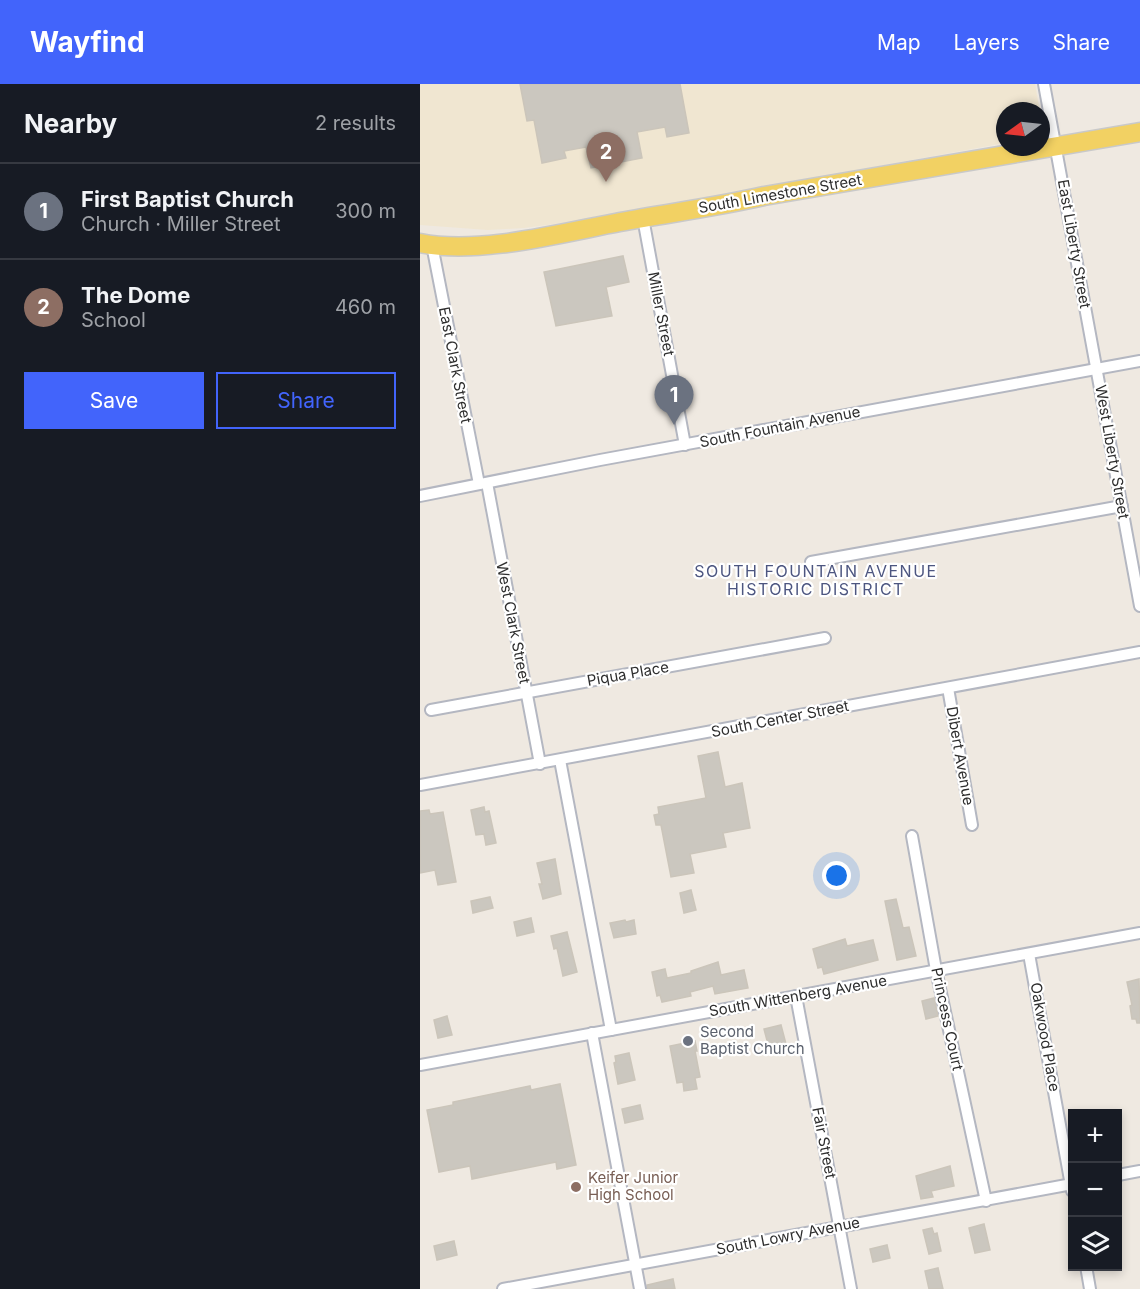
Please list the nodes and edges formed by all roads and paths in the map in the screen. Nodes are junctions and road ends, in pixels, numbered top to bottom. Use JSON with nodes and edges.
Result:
{"nodes":[{"id":1,"x":1044,"y":84,"type":"edge"},
{"id":2,"x":1140,"y":132,"type":"edge"},
{"id":3,"x":1056,"y":146,"type":"junction"},
{"id":4,"x":643,"y":218,"type":"junction"},
{"id":5,"x":426,"y":244,"type":"edge"},
{"id":6,"x":1140,"y":361,"type":"edge"},
{"id":7,"x":1097,"y":368,"type":"junction"},
{"id":8,"x":685,"y":445,"type":"junction"},
{"id":9,"x":483,"y":484,"type":"junction"},
{"id":10,"x":420,"y":496,"type":"edge"},
{"id":11,"x":1122,"y":506,"type":"junction"},
{"id":12,"x":811,"y":562,"type":"dead end"},
{"id":13,"x":1140,"y":606,"type":"edge"},
{"id":14,"x":825,"y":638,"type":"dead end"},
{"id":15,"x":1140,"y":652,"type":"edge"},
{"id":16,"x":948,"y":688,"type":"junction"},
{"id":17,"x":527,"y":692,"type":"junction"},
{"id":18,"x":431,"y":710,"type":"dead end"},
{"id":19,"x":560,"y":760,"type":"junction"},
{"id":20,"x":540,"y":764,"type":"junction"},
{"id":21,"x":420,"y":785,"type":"edge"},
{"id":22,"x":972,"y":825,"type":"dead end"},
{"id":23,"x":912,"y":836,"type":"dead end"},
{"id":24,"x":1140,"y":933,"type":"edge"},
{"id":25,"x":1029,"y":954,"type":"junction"},
{"id":26,"x":936,"y":970,"type":"junction"},
{"id":27,"x":796,"y":996,"type":"junction"},
{"id":28,"x":611,"y":1030,"type":"junction"},
{"id":29,"x":592,"y":1033,"type":"junction"},
{"id":30,"x":420,"y":1065,"type":"edge"},
{"id":31,"x":1068,"y":1164,"type":"edge"},
{"id":32,"x":1140,"y":1171,"type":"edge"},
{"id":33,"x":1122,"y":1174,"type":"edge"},
{"id":34,"x":1068,"y":1187,"type":"edge"},
{"id":35,"x":986,"y":1201,"type":"junction"},
{"id":36,"x":840,"y":1227,"type":"junction"},
{"id":37,"x":636,"y":1265,"type":"junction"},
{"id":38,"x":1087,"y":1271,"type":"edge"},
{"id":39,"x":503,"y":1289,"type":"edge"},
{"id":40,"x":640,"y":1289,"type":"edge"},
{"id":41,"x":851,"y":1289,"type":"edge"},
{"id":42,"x":1090,"y":1289,"type":"edge"}],
"edges":[{"from":1,"to":3,"type":"street","name":"East Liberty Street"},
{"from":2,"to":3,"type":"main road","name":"South Limestone Street"},
{"from":3,"to":4,"type":"main road","name":"South Limestone Street"},
{"from":3,"to":7,"type":"street","name":"East Liberty Street"},
{"from":4,"to":5,"type":"main road","name":"South Limestone Street"},
{"from":4,"to":8,"type":"street","name":"Miller Street"},
{"from":5,"to":9,"type":"street","name":"East Clark Street"},
{"from":6,"to":7,"type":"street","name":"South Fountain Avenue"},
{"from":7,"to":8,"type":"street","name":"South Fountain Avenue"},
{"from":7,"to":11,"type":"street","name":"West Liberty Street"},
{"from":8,"to":9,"type":"street","name":"South Fountain Avenue"},
{"from":9,"to":10,"type":"street","name":"South Fountain Avenue"},
{"from":9,"to":17,"type":"street","name":"West Clark Street"},
{"from":11,"to":12,"type":"street"},
{"from":11,"to":13,"type":"street","name":"West Liberty Street"},
{"from":14,"to":17,"type":"street","name":"Piqua Place"},
{"from":15,"to":16,"type":"street","name":"South Center Street"},
{"from":16,"to":19,"type":"street","name":"South Center Street"},
{"from":16,"to":22,"type":"street","name":"Dibert Avenue"},
{"from":17,"to":18,"type":"street","name":"Piqua Place"},
{"from":17,"to":20,"type":"street","name":"West Clark Street"},
{"from":19,"to":20,"type":"street","name":"South Center Street"},
{"from":19,"to":28,"type":"street"},
{"from":20,"to":21,"type":"street","name":"South Center Street"},
{"from":23,"to":26,"type":"street","name":"Princess Court"},
{"from":24,"to":25,"type":"street","name":"South Wittenberg Avenue"},
{"from":25,"to":26,"type":"street","name":"South Wittenberg Avenue"},
{"from":25,"to":31,"type":"street","name":"Oakwood Place"},
{"from":26,"to":27,"type":"street","name":"South Wittenberg Avenue"},
{"from":26,"to":35,"type":"street","name":"Princess Court"},
{"from":27,"to":28,"type":"street","name":"South Wittenberg Avenue"},
{"from":27,"to":36,"type":"street","name":"Fair Street"},
{"from":28,"to":29,"type":"street","name":"South Wittenberg Avenue"},
{"from":29,"to":30,"type":"street","name":"South Wittenberg Avenue"},
{"from":29,"to":37,"type":"street"},
{"from":32,"to":33,"type":"street"},
{"from":34,"to":35,"type":"street","name":"South Lowry Avenue"},
{"from":35,"to":36,"type":"street","name":"South Lowry Avenue"},
{"from":36,"to":37,"type":"street","name":"South Lowry Avenue"},
{"from":36,"to":41,"type":"street","name":"Fair Street"},
{"from":37,"to":39,"type":"street","name":"South Lowry Avenue"},
{"from":37,"to":40,"type":"street"},
{"from":38,"to":42,"type":"street"}]}
